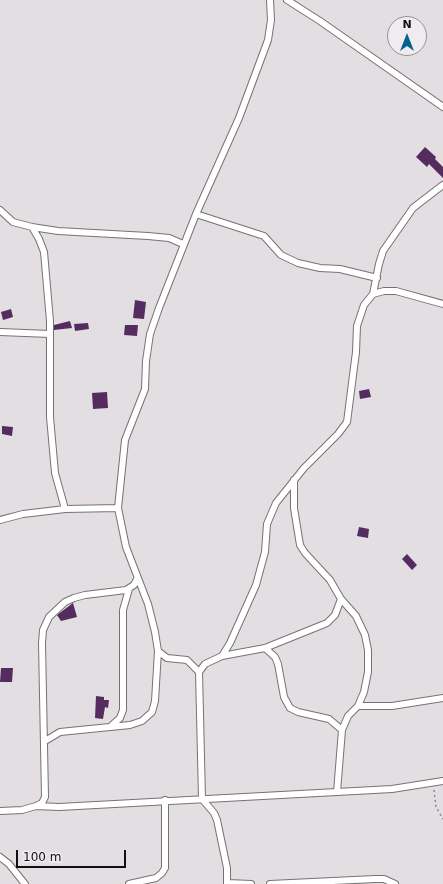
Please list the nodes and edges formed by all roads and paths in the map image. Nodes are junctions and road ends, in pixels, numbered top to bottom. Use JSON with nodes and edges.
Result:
{"nodes":[{"id":1,"x":270,"y":0,"type":"edge"},
{"id":2,"x":288,"y":0,"type":"edge"},
{"id":3,"x":443,"y":107,"type":"edge"},
{"id":4,"x":443,"y":185,"type":"edge"},
{"id":5,"x":0,"y":210,"type":"edge"},
{"id":6,"x":196,"y":214,"type":"junction"},
{"id":7,"x":32,"y":228,"type":"junction"},
{"id":8,"x":183,"y":244,"type":"junction"},
{"id":9,"x":377,"y":278,"type":"junction"},
{"id":10,"x":373,"y":294,"type":"junction"},
{"id":11,"x":443,"y":304,"type":"edge"},
{"id":12,"x":0,"y":332,"type":"edge"},
{"id":13,"x":50,"y":334,"type":"junction"},
{"id":14,"x":294,"y":480,"type":"junction"},
{"id":15,"x":118,"y":508,"type":"junction"},
{"id":16,"x":66,"y":509,"type":"junction"},
{"id":17,"x":0,"y":520,"type":"edge"},
{"id":18,"x":137,"y":579,"type":"junction"},
{"id":19,"x":129,"y":589,"type":"junction"},
{"id":20,"x":341,"y":599,"type":"junction"},
{"id":21,"x":264,"y":648,"type":"junction"},
{"id":22,"x":158,"y":651,"type":"junction"},
{"id":23,"x":222,"y":656,"type":"junction"},
{"id":24,"x":199,"y":672,"type":"junction"},
{"id":25,"x":443,"y":698,"type":"edge"},
{"id":26,"x":358,"y":706,"type":"junction"},
{"id":27,"x":110,"y":727,"type":"junction"},
{"id":28,"x":342,"y":730,"type":"junction"},
{"id":29,"x":45,"y":741,"type":"junction"},
{"id":30,"x":443,"y":781,"type":"edge"},
{"id":31,"x":435,"y":782,"type":"junction"},
{"id":32,"x":337,"y":792,"type":"junction"},
{"id":33,"x":202,"y":799,"type":"junction"},
{"id":34,"x":164,"y":800,"type":"junction"},
{"id":35,"x":36,"y":806,"type":"junction"},
{"id":36,"x":0,"y":811,"type":"edge"},
{"id":37,"x":443,"y":819,"type":"edge"},
{"id":38,"x":0,"y":856,"type":"edge"},
{"id":39,"x":25,"y":884,"type":"edge"},
{"id":40,"x":129,"y":884,"type":"edge"},
{"id":41,"x":227,"y":884,"type":"edge"},
{"id":42,"x":251,"y":884,"type":"edge"},
{"id":43,"x":270,"y":884,"type":"edge"},
{"id":44,"x":395,"y":884,"type":"edge"}],
"edges":[{"from":1,"to":6,"type":"street"},
{"from":2,"to":3,"type":"street"},
{"from":4,"to":9,"type":"street"},
{"from":5,"to":7,"type":"street"},
{"from":6,"to":8,"type":"street"},
{"from":6,"to":9,"type":"street"},
{"from":7,"to":8,"type":"street"},
{"from":7,"to":13,"type":"street"},
{"from":8,"to":15,"type":"street"},
{"from":9,"to":10,"type":"street"},
{"from":10,"to":11,"type":"street"},
{"from":10,"to":14,"type":"street"},
{"from":12,"to":13,"type":"street"},
{"from":13,"to":16,"type":"street"},
{"from":14,"to":20,"type":"street"},
{"from":14,"to":23,"type":"street"},
{"from":15,"to":16,"type":"street"},
{"from":15,"to":18,"type":"street"},
{"from":16,"to":17,"type":"street"},
{"from":18,"to":19,"type":"street"},
{"from":18,"to":22,"type":"street"},
{"from":19,"to":27,"type":"street"},
{"from":19,"to":29,"type":"street"},
{"from":20,"to":21,"type":"street"},
{"from":20,"to":26,"type":"street"},
{"from":21,"to":23,"type":"street"},
{"from":21,"to":28,"type":"street"},
{"from":22,"to":24,"type":"street"},
{"from":22,"to":27,"type":"street"},
{"from":23,"to":24,"type":"street"},
{"from":24,"to":33,"type":"street"},
{"from":25,"to":26,"type":"street"},
{"from":26,"to":28,"type":"street"},
{"from":27,"to":29,"type":"street"},
{"from":28,"to":32,"type":"street"},
{"from":29,"to":35,"type":"street"},
{"from":30,"to":31,"type":"street"},
{"from":31,"to":32,"type":"street"},
{"from":31,"to":37,"type":"path"},
{"from":32,"to":33,"type":"street"},
{"from":33,"to":34,"type":"street"},
{"from":33,"to":41,"type":"street"},
{"from":34,"to":35,"type":"street"},
{"from":34,"to":40,"type":"street"},
{"from":35,"to":36,"type":"street"},
{"from":38,"to":39,"type":"street"},
{"from":41,"to":42,"type":"street"},
{"from":43,"to":44,"type":"street"}]}
